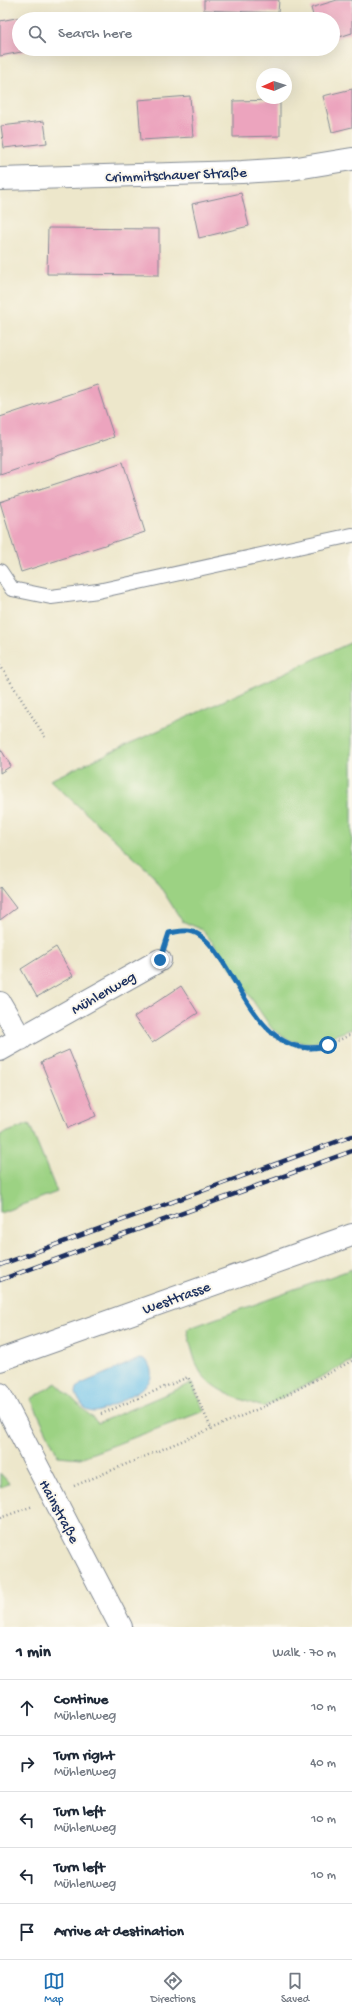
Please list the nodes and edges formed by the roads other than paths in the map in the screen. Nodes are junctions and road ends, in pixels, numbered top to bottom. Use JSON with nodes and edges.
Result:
{"nodes":[{"id":1,"x":352,"y":159,"type":"edge"},
{"id":2,"x":0,"y":179,"type":"edge"},
{"id":3,"x":352,"y":535,"type":"edge"},
{"id":4,"x":0,"y":571,"type":"edge"},
{"id":5,"x":160,"y":960,"type":"road end"},
{"id":6,"x":0,"y":1003,"type":"edge"},
{"id":7,"x":21,"y":1039,"type":"junction"},
{"id":8,"x":0,"y":1050,"type":"edge"},
{"id":9,"x":352,"y":1235,"type":"edge"},
{"id":10,"x":1,"y":1360,"type":"edge"},
{"id":11,"x":0,"y":1394,"type":"edge"},
{"id":12,"x":121,"y":1627,"type":"edge"}],
"edges":[{"from":1,"to":2,"type":"street","name":"Crimmitschauer Straße"},
{"from":3,"to":4,"type":"lane"},
{"from":5,"to":7,"type":"street","name":"Mühlenweg"},
{"from":6,"to":7,"type":"street"},
{"from":7,"to":8,"type":"street","name":"Mühlenweg"},
{"from":9,"to":10,"type":"street","name":"Westtrasse"},
{"from":11,"to":12,"type":"street","name":"Hainstraße"}]}
